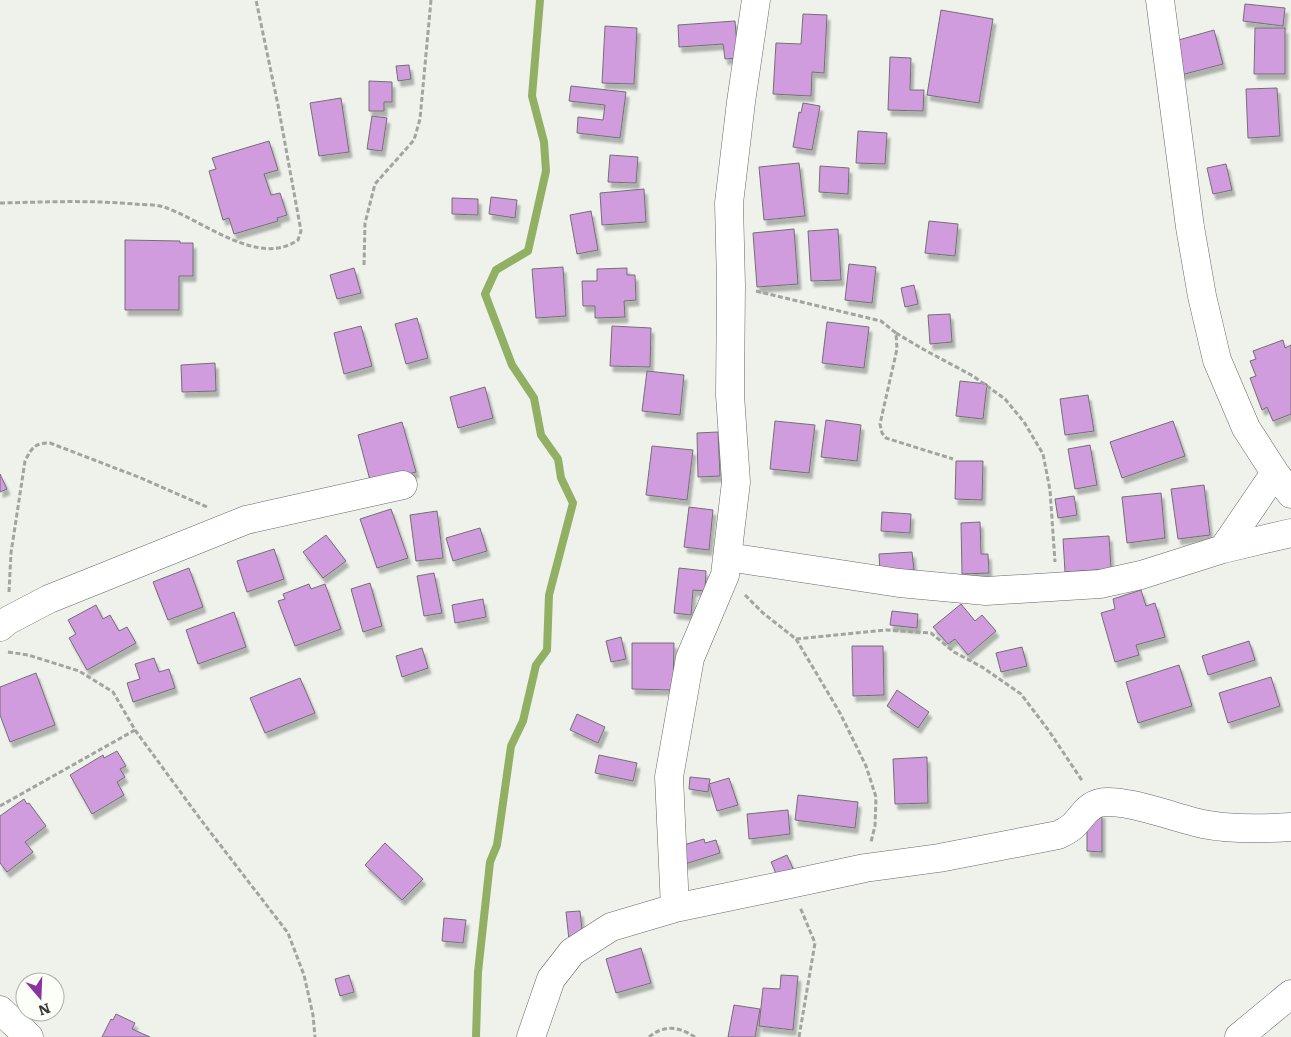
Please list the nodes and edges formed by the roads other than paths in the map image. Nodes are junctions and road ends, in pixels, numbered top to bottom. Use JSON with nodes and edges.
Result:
{"nodes":[{"id":1,"x":756,"y":0,"type":"edge"},
{"id":2,"x":1160,"y":0,"type":"edge"},
{"id":3,"x":1283,"y":483,"type":"edge"},
{"id":4,"x":403,"y":485,"type":"dead end"},
{"id":5,"x":1291,"y":533,"type":"edge"},
{"id":6,"x":1223,"y":549,"type":"junction"},
{"id":7,"x":726,"y":566,"type":"junction"},
{"id":8,"x":4,"y":624,"type":"edge"},
{"id":9,"x":1291,"y":827,"type":"edge"},
{"id":10,"x":676,"y":908,"type":"junction"},
{"id":11,"x":1291,"y":994,"type":"edge"},
{"id":12,"x":0,"y":1010,"type":"edge"},
{"id":13,"x":29,"y":1037,"type":"edge"},
{"id":14,"x":531,"y":1037,"type":"edge"},
{"id":15,"x":1239,"y":1037,"type":"edge"}],
"edges":[{"from":1,"to":7,"type":"street"},
{"from":2,"to":3,"type":"street"},
{"from":3,"to":6,"type":"street"},
{"from":4,"to":8,"type":"street"},
{"from":5,"to":6,"type":"street"},
{"from":6,"to":7,"type":"street"},
{"from":7,"to":10,"type":"street"},
{"from":9,"to":10,"type":"street"},
{"from":10,"to":14,"type":"street"},
{"from":11,"to":15,"type":"street"},
{"from":12,"to":13,"type":"street"}]}
